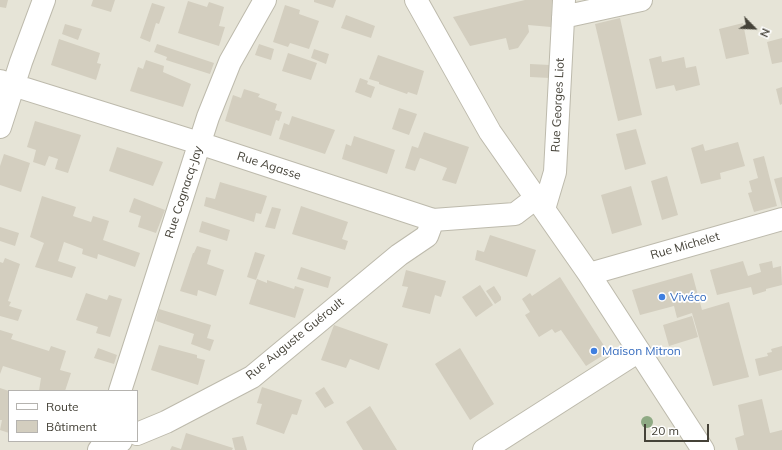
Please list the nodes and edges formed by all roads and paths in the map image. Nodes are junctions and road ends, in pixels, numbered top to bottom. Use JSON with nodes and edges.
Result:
{"nodes":[{"id":1,"x":44,"y":0,"type":"edge"},
{"id":2,"x":265,"y":0,"type":"edge"},
{"id":3,"x":416,"y":0,"type":"edge"},
{"id":4,"x":641,"y":0,"type":"edge"},
{"id":5,"x":563,"y":8,"type":"edge"},
{"id":6,"x":6,"y":83,"type":"edge"},
{"id":7,"x":0,"y":127,"type":"edge"},
{"id":8,"x":199,"y":143,"type":"junction"},
{"id":9,"x":540,"y":203,"type":"junction"},
{"id":10,"x":782,"y":219,"type":"edge"},
{"id":11,"x":433,"y":220,"type":"junction"},
{"id":12,"x":589,"y":274,"type":"junction"},
{"id":13,"x":639,"y":351,"type":"junction"},
{"id":14,"x":120,"y":390,"type":"edge"},
{"id":15,"x":138,"y":434,"type":"edge"},
{"id":16,"x":118,"y":442,"type":"edge"},
{"id":17,"x":101,"y":447,"type":"edge"},
{"id":18,"x":484,"y":450,"type":"edge"},
{"id":19,"x":703,"y":450,"type":"edge"}],
"edges":[{"from":1,"to":6,"type":"street"},
{"from":2,"to":8,"type":"street","name":"Rue Cognacq-Jay"},
{"from":3,"to":9,"type":"street"},
{"from":4,"to":5,"type":"street"},
{"from":5,"to":9,"type":"street","name":"Rue Georges Liot"},
{"from":6,"to":7,"type":"street"},
{"from":6,"to":8,"type":"street","name":"Rue Agasse"},
{"from":8,"to":11,"type":"street","name":"Rue Agasse"},
{"from":8,"to":14,"type":"street","name":"Rue Cognacq-Jay"},
{"from":9,"to":11,"type":"street","name":"Rue Agasse"},
{"from":9,"to":12,"type":"street"},
{"from":10,"to":12,"type":"street","name":"Rue Michelet"},
{"from":11,"to":15,"type":"street","name":"Rue Auguste Guéroult"},
{"from":12,"to":13,"type":"street"},
{"from":13,"to":18,"type":"street"},
{"from":13,"to":19,"type":"street"},
{"from":16,"to":17,"type":"street"}]}
